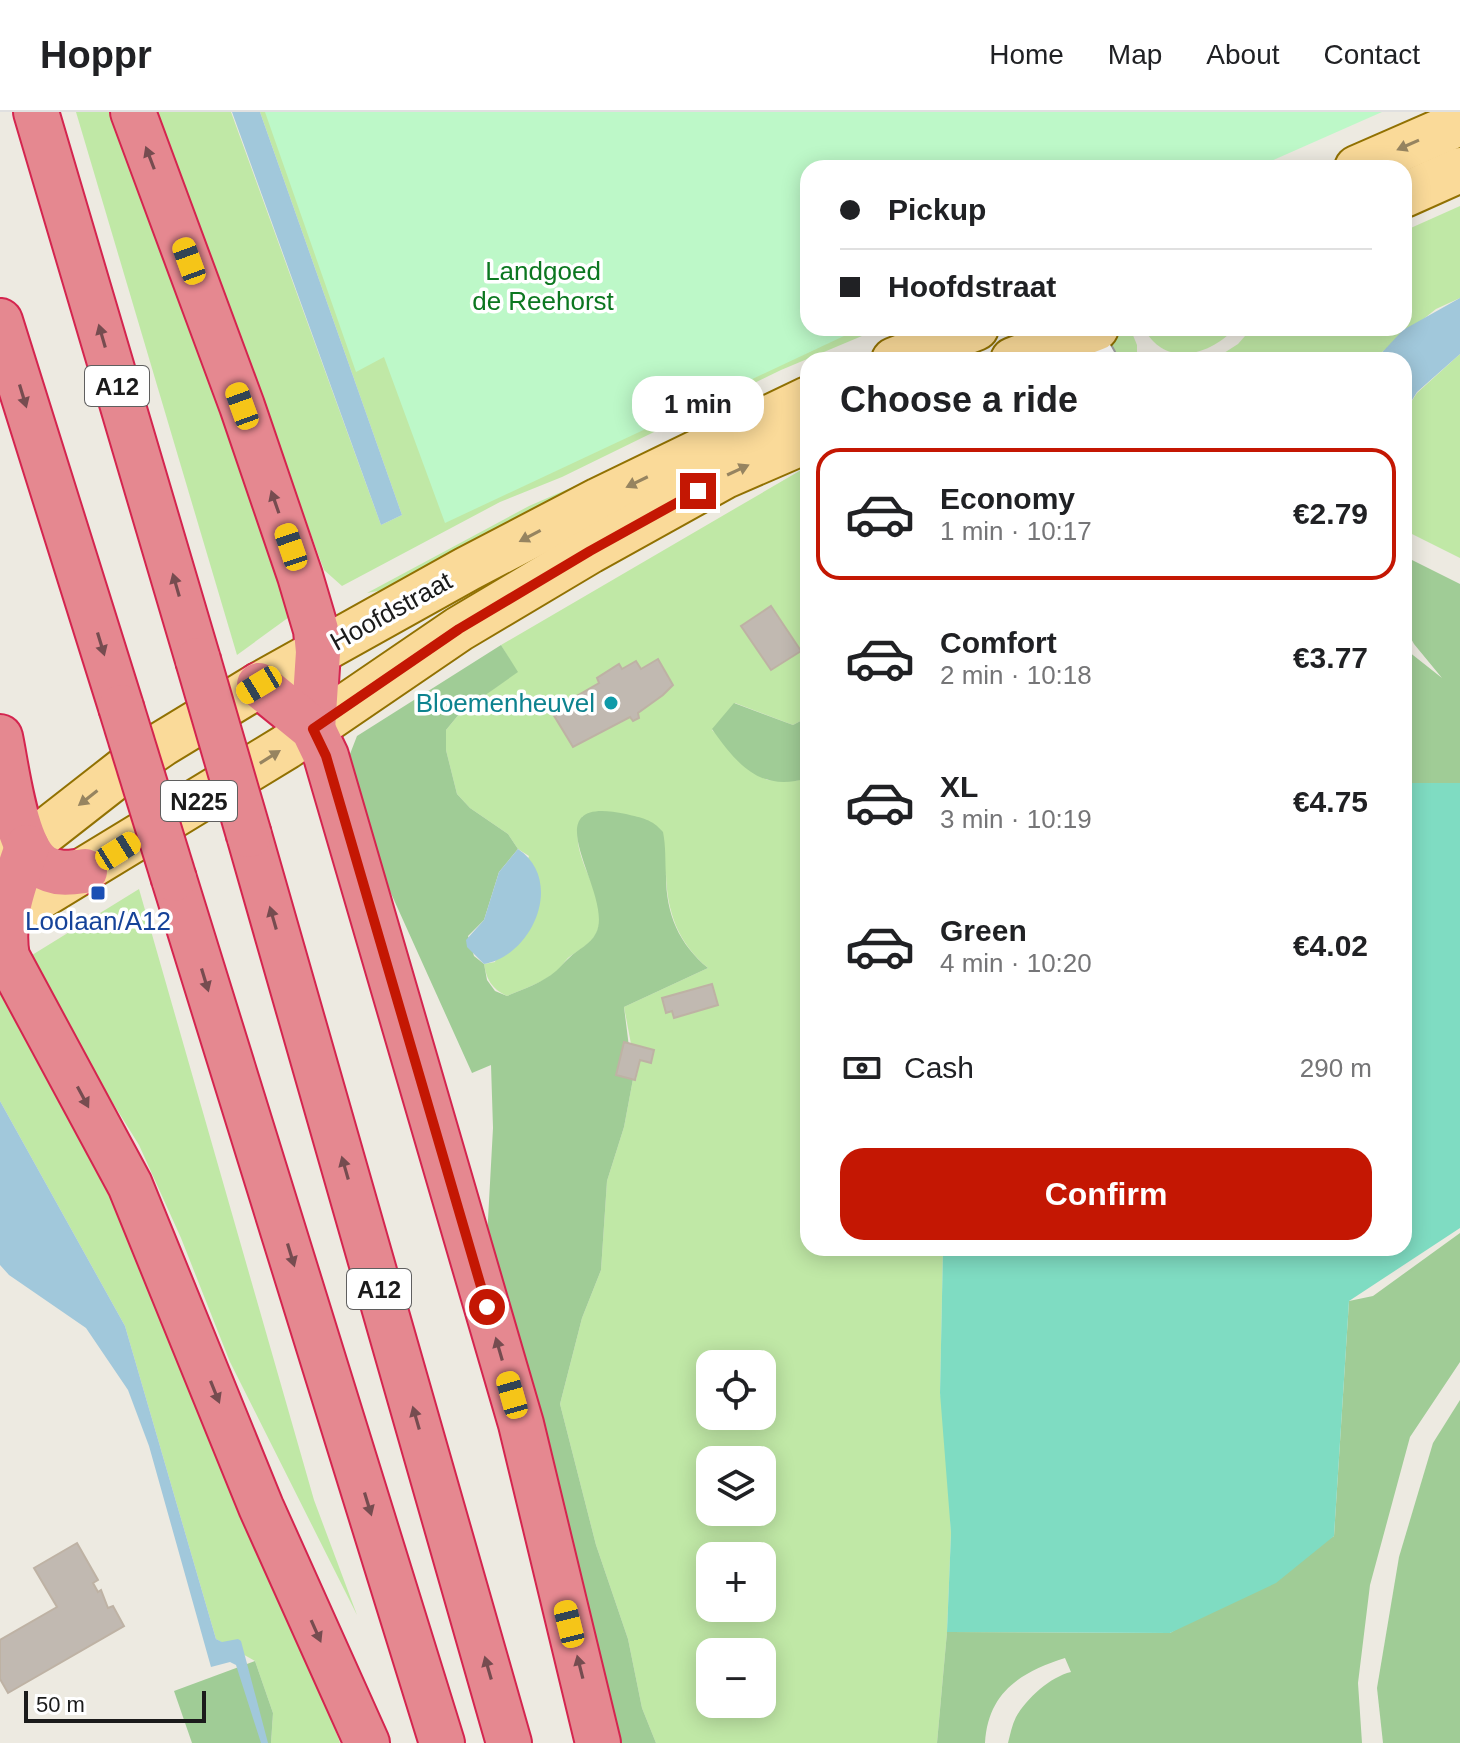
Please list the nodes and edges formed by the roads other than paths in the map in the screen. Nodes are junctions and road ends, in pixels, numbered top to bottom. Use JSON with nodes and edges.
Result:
{"nodes":[{"id":1,"x":36,"y":112,"type":"edge"},
{"id":2,"x":133,"y":112,"type":"edge"},
{"id":3,"x":1460,"y":123,"type":"edge"},
{"id":4,"x":1375,"y":160,"type":"edge"},
{"id":5,"x":1460,"y":170,"type":"edge"},
{"id":6,"x":1412,"y":191,"type":"edge"},
{"id":7,"x":0,"y":321,"type":"edge"},
{"id":8,"x":956,"y":336,"type":"edge"},
{"id":9,"x":1093,"y":340,"type":"edge"},
{"id":10,"x":914,"y":352,"type":"edge"},
{"id":11,"x":1045,"y":352,"type":"edge"},
{"id":12,"x":800,"y":403,"type":"edge"},
{"id":13,"x":800,"y":443,"type":"edge"},
{"id":14,"x":318,"y":652,"type":"junction"},
{"id":15,"x":259,"y":685,"type":"junction"},
{"id":16,"x":313,"y":729,"type":"junction"},
{"id":17,"x":0,"y":737,"type":"edge"},
{"id":18,"x":13,"y":857,"type":"edge"},
{"id":19,"x":85,"y":871,"type":"junction"},
{"id":20,"x":3,"y":937,"type":"edge"},
{"id":21,"x":367,"y":1743,"type":"edge"},
{"id":22,"x":442,"y":1743,"type":"edge"},
{"id":23,"x":509,"y":1743,"type":"edge"},
{"id":24,"x":598,"y":1743,"type":"edge"}],
"edges":[{"from":23,"to":1,"type":"highway","number":"A12","one_way":true,"bridge":true},
{"from":14,"to":2,"type":"highway","one_way":true},
{"from":3,"to":4,"type":"main road","one_way":true},
{"from":5,"to":6,"type":"main road"},
{"from":7,"to":22,"type":"highway","number":"A12","one_way":true,"bridge":true},
{"from":8,"to":10,"type":"main road"},
{"from":9,"to":11,"type":"main road"},
{"from":12,"to":14,"type":"main road","name":"Hoofdstraat","one_way":true},
{"from":16,"to":13,"type":"main road","name":"Hoofdstraat","one_way":true},
{"from":14,"to":15,"type":"main road","name":"Hoofdstraat","number":"N225"},
{"from":14,"to":16,"type":"highway"},
{"from":15,"to":16,"type":"highway"},
{"from":15,"to":18,"type":"main road","name":"Hoofdstraat","number":"N225","one_way":true},
{"from":19,"to":16,"type":"main road","name":"Hoofdstraat","number":"N225","one_way":true},
{"from":24,"to":16,"type":"highway","one_way":true},
{"from":17,"to":18,"type":"highway"},
{"from":18,"to":19,"type":"highway"},
{"from":18,"to":20,"type":"highway"},
{"from":19,"to":20,"type":"main road","name":"Hoofdstraat","number":"N225"},
{"from":20,"to":21,"type":"highway","one_way":true}]}
